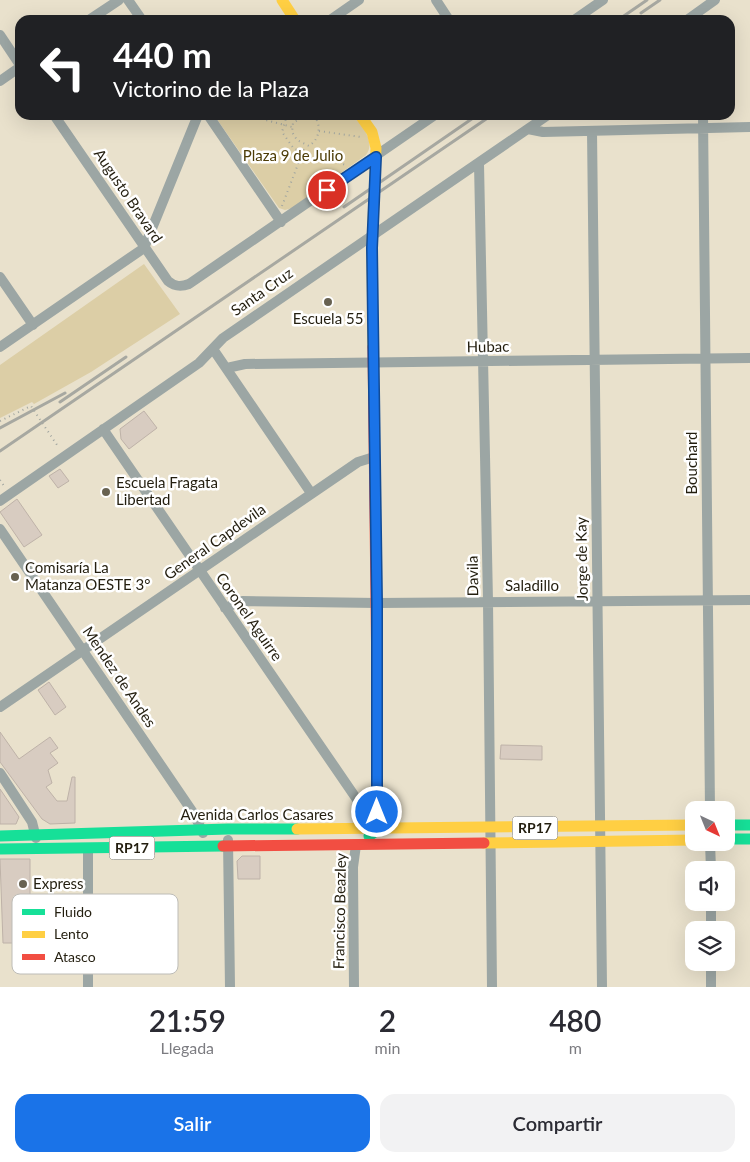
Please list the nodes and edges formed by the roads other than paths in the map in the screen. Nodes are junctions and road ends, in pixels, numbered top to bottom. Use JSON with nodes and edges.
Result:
{"nodes":[{"id":1,"x":119,"y":0,"type":"edge"},
{"id":2,"x":128,"y":0,"type":"edge"},
{"id":3,"x":282,"y":0,"type":"edge"},
{"id":4,"x":359,"y":0,"type":"edge"},
{"id":5,"x":436,"y":0,"type":"edge"},
{"id":6,"x":604,"y":0,"type":"edge"},
{"id":7,"x":715,"y":0,"type":"edge"},
{"id":8,"x":589,"y":4,"type":"edge"},
{"id":9,"x":96,"y":15,"type":"edge"},
{"id":10,"x":138,"y":15,"type":"edge"},
{"id":11,"x":292,"y":15,"type":"edge"},
{"id":12,"x":337,"y":15,"type":"edge"},
{"id":13,"x":446,"y":15,"type":"edge"},
{"id":14,"x":579,"y":15,"type":"edge"},
{"id":15,"x":699,"y":15,"type":"edge"},
{"id":16,"x":0,"y":35,"type":"edge"},
{"id":17,"x":15,"y":58,"type":"edge"},
{"id":18,"x":15,"y":70,"type":"edge"},
{"id":19,"x":0,"y":81,"type":"edge"},
{"id":20,"x":57,"y":120,"type":"edge"},
{"id":21,"x":196,"y":120,"type":"edge"},
{"id":22,"x":211,"y":120,"type":"edge"},
{"id":23,"x":363,"y":120,"type":"edge"},
{"id":24,"x":428,"y":120,"type":"edge"},
{"id":25,"x":541,"y":120,"type":"edge"},
{"id":26,"x":703,"y":120,"type":"edge"},
{"id":27,"x":750,"y":127,"type":"edge"},
{"id":28,"x":703,"y":128,"type":"junction"},
{"id":29,"x":528,"y":129,"type":"junction"},
{"id":30,"x":592,"y":131,"type":"junction"},
{"id":31,"x":376,"y":157,"type":"junction"},
{"id":32,"x":478,"y":164,"type":"junction"},
{"id":33,"x":279,"y":220,"type":"junction"},
{"id":34,"x":373,"y":235,"type":"junction"},
{"id":35,"x":144,"y":248,"type":"junction"},
{"id":36,"x":0,"y":277,"type":"edge"},
{"id":37,"x":33,"y":325,"type":"junction"},
{"id":38,"x":0,"y":347,"type":"edge"},
{"id":39,"x":214,"y":349,"type":"junction"},
{"id":40,"x":706,"y":358,"type":"junction"},
{"id":41,"x":750,"y":358,"type":"edge"},
{"id":42,"x":595,"y":359,"type":"junction"},
{"id":43,"x":484,"y":362,"type":"junction"},
{"id":44,"x":374,"y":363,"type":"junction"},
{"id":45,"x":227,"y":368,"type":"junction"},
{"id":46,"x":103,"y":429,"type":"junction"},
{"id":47,"x":374,"y":456,"type":"junction"},
{"id":48,"x":311,"y":493,"type":"junction"},
{"id":49,"x":0,"y":500,"type":"edge"},
{"id":50,"x":0,"y":529,"type":"edge"},
{"id":51,"x":199,"y":571,"type":"junction"},
{"id":52,"x":708,"y":600,"type":"junction"},
{"id":53,"x":750,"y":600,"type":"edge"},
{"id":54,"x":488,"y":601,"type":"junction"},
{"id":55,"x":598,"y":601,"type":"junction"},
{"id":56,"x":377,"y":603,"type":"junction"},
{"id":57,"x":225,"y":608,"type":"junction"},
{"id":58,"x":83,"y":650,"type":"junction"},
{"id":59,"x":0,"y":707,"type":"edge"},
{"id":60,"x":0,"y":773,"type":"edge"},
{"id":61,"x":710,"y":801,"type":"edge"},
{"id":62,"x":377,"y":812,"type":"junction"},
{"id":63,"x":685,"y":825,"type":"edge"},
{"id":64,"x":735,"y":825,"type":"edge"},
{"id":65,"x":750,"y":825,"type":"edge"},
{"id":66,"x":600,"y":827,"type":"junction"},
{"id":67,"x":490,"y":828,"type":"junction"},
{"id":68,"x":228,"y":829,"type":"junction"},
{"id":69,"x":204,"y":830,"type":"junction"},
{"id":70,"x":377,"y":830,"type":"junction"},
{"id":71,"x":36,"y":835,"type":"junction"},
{"id":72,"x":0,"y":836,"type":"edge"},
{"id":73,"x":735,"y":839,"type":"edge"},
{"id":74,"x":750,"y":839,"type":"edge"},
{"id":75,"x":600,"y":840,"type":"junction"},
{"id":76,"x":685,"y":840,"type":"edge"},
{"id":77,"x":489,"y":843,"type":"junction"},
{"id":78,"x":356,"y":845,"type":"junction"},
{"id":79,"x":203,"y":846,"type":"junction"},
{"id":80,"x":228,"y":846,"type":"junction"},
{"id":81,"x":0,"y":849,"type":"edge"},
{"id":82,"x":36,"y":849,"type":"junction"},
{"id":83,"x":88,"y":849,"type":"junction"},
{"id":84,"x":88,"y":894,"type":"edge"},
{"id":85,"x":711,"y":971,"type":"edge"},
{"id":86,"x":88,"y":974,"type":"edge"},
{"id":87,"x":88,"y":987,"type":"edge"},
{"id":88,"x":230,"y":987,"type":"edge"},
{"id":89,"x":354,"y":987,"type":"edge"},
{"id":90,"x":492,"y":987,"type":"edge"},
{"id":91,"x":602,"y":987,"type":"edge"},
{"id":92,"x":711,"y":987,"type":"edge"}],
"edges":[{"from":1,"to":9,"type":"street"},
{"from":2,"to":10,"type":"street"},
{"from":3,"to":11,"type":"main road"},
{"from":4,"to":12,"type":"street"},
{"from":5,"to":13,"type":"street"},
{"from":6,"to":8,"type":"street"},
{"from":7,"to":15,"type":"street"},
{"from":8,"to":14,"type":"street"},
{"from":16,"to":17,"type":"street"},
{"from":18,"to":19,"type":"street"},
{"from":20,"to":35,"type":"street","name":"Augusto Bravard"},
{"from":21,"to":35,"type":"street"},
{"from":22,"to":33,"type":"street"},
{"from":23,"to":31,"type":"main road"},
{"from":24,"to":31,"type":"street"},
{"from":25,"to":29,"type":"street","name":"Santa Cruz"},
{"from":26,"to":28,"type":"street","name":"Bouchard"},
{"from":27,"to":28,"type":"street"},
{"from":28,"to":30,"type":"street"},
{"from":28,"to":40,"type":"street","name":"Bouchard"},
{"from":29,"to":30,"type":"street"},
{"from":29,"to":32,"type":"street","name":"Santa Cruz"},
{"from":30,"to":42,"type":"street","name":"Jorge de Kay"},
{"from":31,"to":33,"type":"street"},
{"from":31,"to":34,"type":"main road"},
{"from":32,"to":34,"type":"street","name":"Santa Cruz"},
{"from":32,"to":43,"type":"street","name":"Davila"},
{"from":33,"to":35,"type":"street","name":"Augusto Bravard"},
{"from":34,"to":39,"type":"street","name":"Santa Cruz"},
{"from":34,"to":44,"type":"main road"},
{"from":35,"to":37,"type":"street"},
{"from":36,"to":37,"type":"street"},
{"from":37,"to":38,"type":"street"},
{"from":39,"to":45,"type":"street"},
{"from":39,"to":46,"type":"street","name":"Santa Cruz"},
{"from":40,"to":41,"type":"street","name":"Hubac"},
{"from":40,"to":42,"type":"street","name":"Hubac"},
{"from":40,"to":52,"type":"street","name":"Bouchard"},
{"from":42,"to":43,"type":"street","name":"Hubac"},
{"from":42,"to":55,"type":"street","name":"Jorge de Kay"},
{"from":43,"to":44,"type":"street","name":"Hubac"},
{"from":43,"to":54,"type":"street","name":"Davila"},
{"from":44,"to":45,"type":"street","name":"Hubac"},
{"from":44,"to":47,"type":"main road"},
{"from":45,"to":48,"type":"street"},
{"from":46,"to":49,"type":"street","name":"Santa Cruz"},
{"from":46,"to":51,"type":"street","name":"Coronel Aguirre"},
{"from":47,"to":48,"type":"street","name":"General Capdevila"},
{"from":47,"to":56,"type":"main road"},
{"from":48,"to":51,"type":"street","name":"General Capdevila"},
{"from":50,"to":58,"type":"street","name":"Mendez de Andes"},
{"from":51,"to":57,"type":"street","name":"Coronel Aguirre"},
{"from":51,"to":58,"type":"street","name":"General Capdevila"},
{"from":52,"to":53,"type":"street","name":"Saladillo"},
{"from":52,"to":55,"type":"street","name":"Saladillo"},
{"from":52,"to":61,"type":"street","name":"Bouchard"},
{"from":54,"to":55,"type":"street","name":"Saladillo"},
{"from":54,"to":56,"type":"street","name":"Saladillo"},
{"from":54,"to":67,"type":"street","name":"Davila"},
{"from":55,"to":66,"type":"street","name":"Jorge de Kay"},
{"from":56,"to":57,"type":"street","name":"Saladillo"},
{"from":56,"to":62,"type":"main road"},
{"from":57,"to":62,"type":"street","name":"Coronel Aguirre"},
{"from":58,"to":59,"type":"street","name":"General Capdevila"},
{"from":58,"to":69,"type":"street","name":"Mendez de Andes"},
{"from":60,"to":71,"type":"street"},
{"from":62,"to":70,"type":"main road"},
{"from":63,"to":66,"type":"main road","name":"Avenida Carlos Casares","number":"RP17"},
{"from":64,"to":65,"type":"main road"},
{"from":66,"to":67,"type":"main road","name":"Avenida Carlos Casares","number":"RP17"},
{"from":66,"to":75,"type":"street","name":"Jorge de Kay"},
{"from":67,"to":70,"type":"main road","name":"Avenida Carlos Casares","number":"RP17"},
{"from":67,"to":77,"type":"street","name":"Davila"},
{"from":68,"to":69,"type":"main road","name":"Avenida Carlos Casares","number":"RP17"},
{"from":68,"to":70,"type":"main road","name":"Avenida Carlos Casares","number":"RP17"},
{"from":68,"to":80,"type":"street"},
{"from":69,"to":71,"type":"main road","name":"Avenida Carlos Casares","number":"RP17"},
{"from":69,"to":79,"type":"street"},
{"from":70,"to":78,"type":"main road","name":"Francisco Beazley"},
{"from":71,"to":72,"type":"main road","name":"Avenida Carlos Casares","number":"RP17"},
{"from":71,"to":82,"type":"street"},
{"from":73,"to":74,"type":"main road"},
{"from":75,"to":76,"type":"main road","name":"Avenida Carlos Casares","number":"RP17"},
{"from":75,"to":77,"type":"main road","name":"Avenida Carlos Casares","number":"RP17"},
{"from":75,"to":91,"type":"street","name":"Jorge de Kay"},
{"from":77,"to":78,"type":"main road","name":"Avenida Carlos Casares","number":"RP17"},
{"from":77,"to":90,"type":"street","name":"Davila"},
{"from":78,"to":80,"type":"main road","name":"Avenida Carlos Casares","number":"RP17"},
{"from":78,"to":89,"type":"street","name":"Francisco Beazley"},
{"from":79,"to":80,"type":"main road","name":"Avenida Carlos Casares","number":"RP17"},
{"from":79,"to":83,"type":"main road","name":"Avenida Carlos Casares","number":"RP17"},
{"from":80,"to":88,"type":"street"},
{"from":81,"to":82,"type":"main road","name":"Avenida Carlos Casares","number":"RP17"},
{"from":82,"to":83,"type":"main road","name":"Avenida Carlos Casares","number":"RP17"},
{"from":83,"to":84,"type":"street"},
{"from":85,"to":92,"type":"street"},
{"from":86,"to":87,"type":"street"}]}
